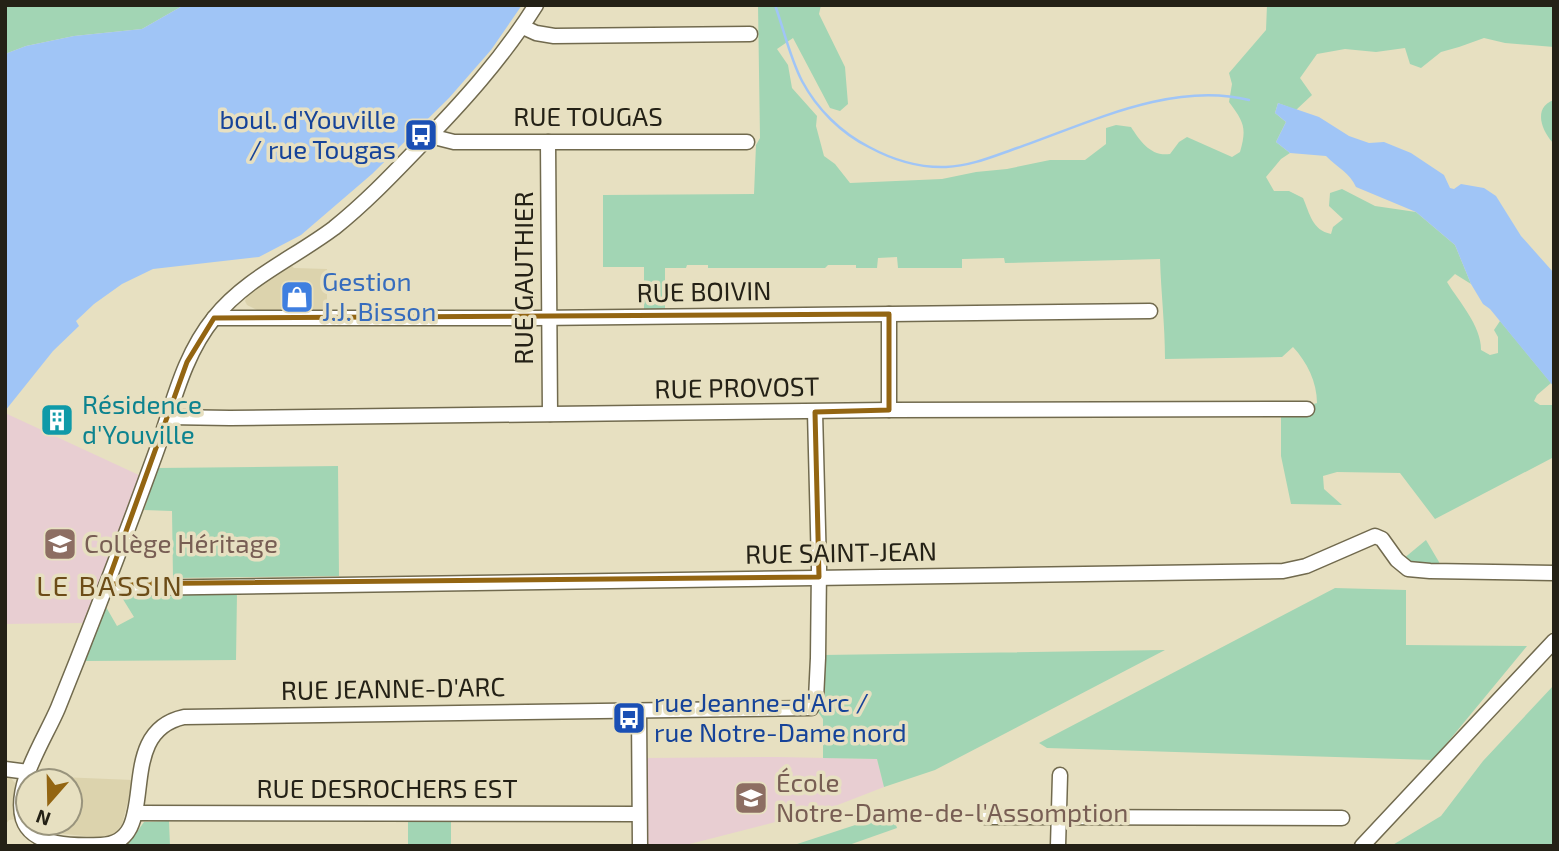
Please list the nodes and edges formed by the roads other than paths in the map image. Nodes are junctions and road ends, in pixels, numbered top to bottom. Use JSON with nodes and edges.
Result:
{"nodes":[{"id":1,"x":536,"y":5,"type":"edge"},
{"id":2,"x":523,"y":27,"type":"junction"},
{"id":3,"x":750,"y":34,"type":"dead end"},
{"id":4,"x":430,"y":136,"type":"junction"},
{"id":5,"x":548,"y":142,"type":"junction"},
{"id":6,"x":747,"y":142,"type":"dead end"},
{"id":7,"x":235,"y":295,"type":"junction"},
{"id":8,"x":1150,"y":311,"type":"dead end"},
{"id":9,"x":889,"y":314,"type":"junction"},
{"id":10,"x":549,"y":317,"type":"junction"},
{"id":11,"x":214,"y":318,"type":"junction"},
{"id":12,"x":258,"y":319,"type":"junction"},
{"id":13,"x":1307,"y":409,"type":"dead end"},
{"id":14,"x":888,"y":410,"type":"junction"},
{"id":15,"x":815,"y":412,"type":"junction"},
{"id":16,"x":550,"y":414,"type":"junction"},
{"id":17,"x":168,"y":417,"type":"junction"},
{"id":18,"x":1554,"y":573,"type":"edge"},
{"id":19,"x":819,"y":578,"type":"junction"},
{"id":20,"x":107,"y":584,"type":"junction"},
{"id":21,"x":1554,"y":641,"type":"edge"},
{"id":22,"x":639,"y":711,"type":"junction"},
{"id":23,"x":30,"y":767,"type":"edge"},
{"id":24,"x":1060,"y":775,"type":"dead end"},
{"id":25,"x":135,"y":813,"type":"junction"},
{"id":26,"x":639,"y":814,"type":"junction"},
{"id":27,"x":985,"y":817,"type":"dead end"},
{"id":28,"x":1059,"y":817,"type":"junction"},
{"id":29,"x":1342,"y":818,"type":"dead end"},
{"id":30,"x":36,"y":837,"type":"edge"},
{"id":31,"x":58,"y":844,"type":"edge"},
{"id":32,"x":640,"y":846,"type":"edge"},
{"id":33,"x":1058,"y":846,"type":"edge"},
{"id":34,"x":1362,"y":846,"type":"edge"}],
"edges":[{"from":1,"to":2,"type":"street"},
{"from":2,"to":3,"type":"street"},
{"from":2,"to":4,"type":"street"},
{"from":4,"to":5,"type":"street","name":"RUE TOUGAS"},
{"from":4,"to":7,"type":"street"},
{"from":5,"to":6,"type":"street","name":"RUE TOUGAS"},
{"from":5,"to":10,"type":"street","name":"RUE GAUTHIER"},
{"from":7,"to":11,"type":"street"},
{"from":7,"to":12,"type":"street"},
{"from":8,"to":9,"type":"street","name":"RUE BOIVIN"},
{"from":9,"to":10,"type":"street","name":"RUE BOIVIN"},
{"from":9,"to":14,"type":"street"},
{"from":10,"to":12,"type":"street","name":"RUE BOIVIN"},
{"from":10,"to":16,"type":"street","name":"RUE GAUTHIER"},
{"from":11,"to":12,"type":"street","name":"RUE BOIVIN"},
{"from":11,"to":17,"type":"street"},
{"from":13,"to":14,"type":"street","name":"RUE PROVOST"},
{"from":14,"to":15,"type":"street","name":"RUE PROVOST"},
{"from":15,"to":16,"type":"street","name":"RUE PROVOST"},
{"from":15,"to":19,"type":"street"},
{"from":16,"to":17,"type":"street","name":"RUE PROVOST"},
{"from":17,"to":20,"type":"street"},
{"from":18,"to":19,"type":"street","name":"RUE SAINT-JEAN"},
{"from":19,"to":20,"type":"street","name":"RUE SAINT-JEAN"},
{"from":19,"to":22,"type":"street","name":"RUE JEANNE-D'ARC"},
{"from":20,"to":23,"type":"street"},
{"from":21,"to":34,"type":"street"},
{"from":22,"to":25,"type":"street","name":"RUE JEANNE-D'ARC"},
{"from":22,"to":26,"type":"street"},
{"from":24,"to":28,"type":"street"},
{"from":25,"to":26,"type":"street","name":"RUE DESROCHERS EST"},
{"from":25,"to":31,"type":"street","name":"RUE JEANNE-D'ARC"},
{"from":26,"to":32,"type":"street"},
{"from":27,"to":28,"type":"street"},
{"from":28,"to":29,"type":"street"},
{"from":28,"to":33,"type":"street"},
{"from":30,"to":31,"type":"street"}]}
